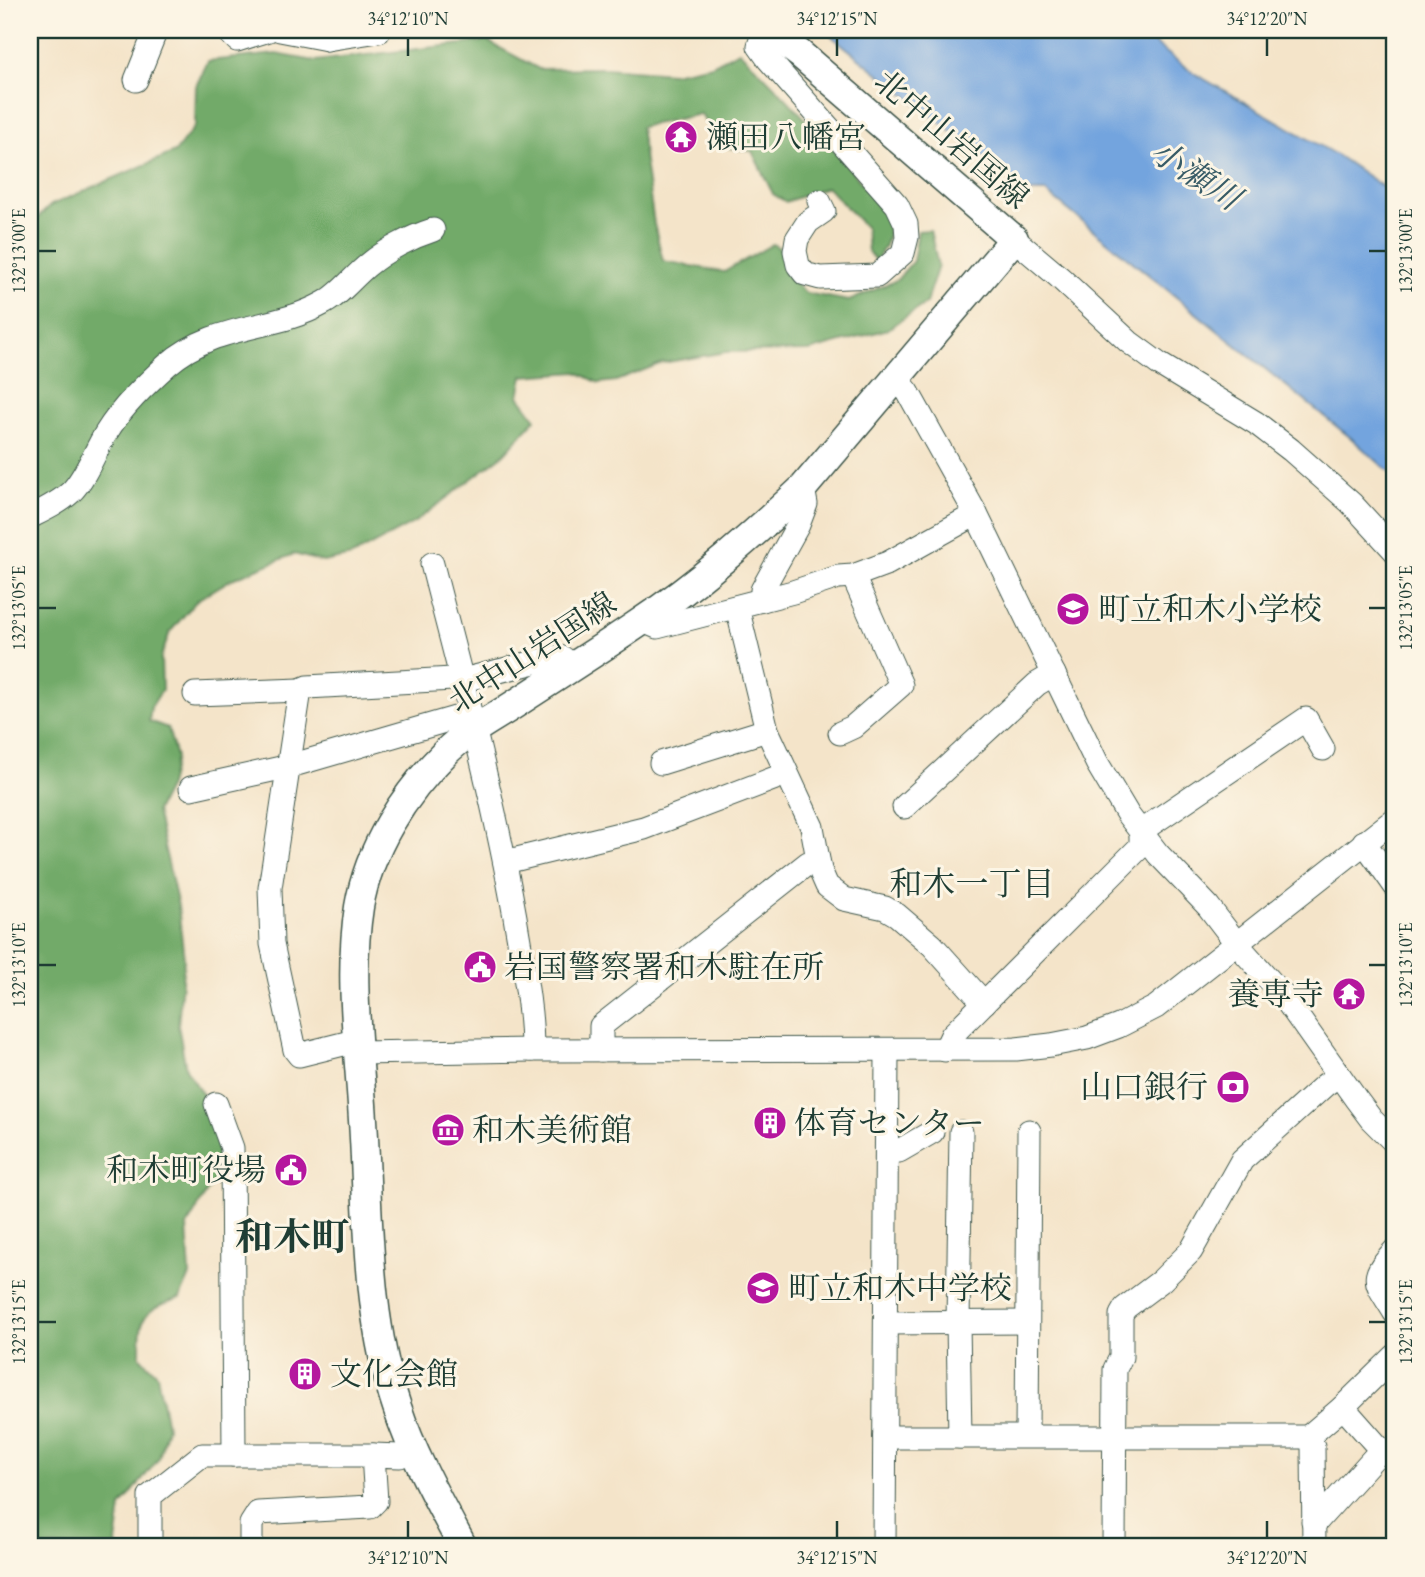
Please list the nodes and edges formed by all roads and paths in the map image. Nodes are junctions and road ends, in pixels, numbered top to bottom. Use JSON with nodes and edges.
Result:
{"nodes":[{"id":1,"x":156,"y":30,"type":"edge"},
{"id":2,"x":229,"y":30,"type":"edge"},
{"id":3,"x":269,"y":30,"type":"edge"},
{"id":4,"x":280,"y":30,"type":"edge"},
{"id":5,"x":766,"y":30,"type":"edge"},
{"id":6,"x":379,"y":31,"type":"edge"},
{"id":7,"x":326,"y":34,"type":"edge"},
{"id":8,"x":136,"y":80,"type":"dead end"},
{"id":9,"x":819,"y":201,"type":"dead end"},
{"id":10,"x":433,"y":230,"type":"dead end"},
{"id":11,"x":1014,"y":239,"type":"junction"},
{"id":12,"x":897,"y":379,"type":"junction"},
{"id":13,"x":803,"y":488,"type":"junction"},
{"id":14,"x":976,"y":514,"type":"junction"},
{"id":15,"x":30,"y":517,"type":"edge"},
{"id":16,"x":1395,"y":551,"type":"edge"},
{"id":17,"x":432,"y":564,"type":"dead end"},
{"id":18,"x":853,"y":576,"type":"junction"},
{"id":19,"x":762,"y":600,"type":"junction"},
{"id":20,"x":737,"y":607,"type":"junction"},
{"id":21,"x":643,"y":621,"type":"junction"},
{"id":22,"x":572,"y":667,"type":"junction"},
{"id":23,"x":1054,"y":674,"type":"junction"},
{"id":24,"x":461,"y":678,"type":"junction"},
{"id":25,"x":300,"y":690,"type":"junction"},
{"id":26,"x":195,"y":694,"type":"dead end"},
{"id":27,"x":473,"y":723,"type":"junction"},
{"id":28,"x":767,"y":730,"type":"junction"},
{"id":29,"x":840,"y":733,"type":"dead end"},
{"id":30,"x":1324,"y":749,"type":"dead end"},
{"id":31,"x":661,"y":763,"type":"dead end"},
{"id":32,"x":289,"y":766,"type":"junction"},
{"id":33,"x":786,"y":774,"type":"junction"},
{"id":34,"x":191,"y":788,"type":"dead end"},
{"id":35,"x":904,"y":807,"type":"dead end"},
{"id":36,"x":1395,"y":819,"type":"edge"},
{"id":37,"x":1141,"y":831,"type":"junction"},
{"id":38,"x":1364,"y":842,"type":"junction"},
{"id":39,"x":818,"y":861,"type":"junction"},
{"id":40,"x":505,"y":862,"type":"junction"},
{"id":41,"x":1395,"y":886,"type":"edge"},
{"id":42,"x":1237,"y":944,"type":"junction"},
{"id":43,"x":984,"y":1003,"type":"junction"},
{"id":44,"x":531,"y":1050,"type":"junction"},
{"id":45,"x":601,"y":1050,"type":"junction"},
{"id":46,"x":945,"y":1050,"type":"junction"},
{"id":47,"x":887,"y":1051,"type":"junction"},
{"id":48,"x":359,"y":1054,"type":"junction"},
{"id":49,"x":1339,"y":1075,"type":"junction"},
{"id":50,"x":216,"y":1104,"type":"dead end"},
{"id":51,"x":1028,"y":1131,"type":"dead end"},
{"id":52,"x":932,"y":1132,"type":"dead end"},
{"id":53,"x":961,"y":1132,"type":"dead end"},
{"id":54,"x":1395,"y":1143,"type":"edge"},
{"id":55,"x":887,"y":1152,"type":"junction"},
{"id":56,"x":1395,"y":1250,"type":"edge"},
{"id":57,"x":1395,"y":1314,"type":"edge"},
{"id":58,"x":958,"y":1322,"type":"junction"},
{"id":59,"x":1027,"y":1322,"type":"junction"},
{"id":60,"x":886,"y":1323,"type":"junction"},
{"id":61,"x":1395,"y":1356,"type":"edge"},
{"id":62,"x":1343,"y":1407,"type":"junction"},
{"id":63,"x":1027,"y":1436,"type":"junction"},
{"id":64,"x":1115,"y":1436,"type":"junction"},
{"id":65,"x":885,"y":1437,"type":"junction"},
{"id":66,"x":960,"y":1437,"type":"junction"},
{"id":67,"x":1308,"y":1437,"type":"junction"},
{"id":68,"x":413,"y":1449,"type":"junction"},
{"id":69,"x":234,"y":1455,"type":"junction"},
{"id":70,"x":373,"y":1455,"type":"junction"},
{"id":71,"x":1313,"y":1521,"type":"junction"},
{"id":72,"x":150,"y":1547,"type":"edge"},
{"id":73,"x":251,"y":1547,"type":"edge"},
{"id":74,"x":463,"y":1547,"type":"edge"},
{"id":75,"x":884,"y":1547,"type":"edge"},
{"id":76,"x":1114,"y":1547,"type":"edge"},
{"id":77,"x":1314,"y":1547,"type":"edge"}],
"edges":[{"from":1,"to":8,"type":"street"},
{"from":2,"to":3,"type":"street"},
{"from":4,"to":7,"type":"street"},
{"from":5,"to":9,"type":"street"},
{"from":5,"to":11,"type":"main road","name":"北中山岩国線"},
{"from":6,"to":7,"type":"street"},
{"from":10,"to":15,"type":"street"},
{"from":11,"to":12,"type":"main road","name":"北中山岩国線"},
{"from":11,"to":16,"type":"street"},
{"from":12,"to":13,"type":"main road","name":"北中山岩国線"},
{"from":12,"to":14,"type":"street"},
{"from":13,"to":19,"type":"street"},
{"from":13,"to":21,"type":"main road","name":"北中山岩国線"},
{"from":14,"to":18,"type":"street"},
{"from":14,"to":23,"type":"street"},
{"from":17,"to":24,"type":"street"},
{"from":18,"to":19,"type":"street"},
{"from":18,"to":29,"type":"street"},
{"from":19,"to":20,"type":"street"},
{"from":20,"to":21,"type":"street"},
{"from":20,"to":28,"type":"street"},
{"from":21,"to":22,"type":"main road","name":"北中山岩国線"},
{"from":22,"to":24,"type":"street"},
{"from":22,"to":27,"type":"main road","name":"北中山岩国線"},
{"from":23,"to":35,"type":"street"},
{"from":23,"to":37,"type":"street"},
{"from":24,"to":25,"type":"street"},
{"from":24,"to":27,"type":"street"},
{"from":25,"to":26,"type":"street"},
{"from":25,"to":32,"type":"street"},
{"from":27,"to":32,"type":"street"},
{"from":27,"to":40,"type":"street"},
{"from":27,"to":48,"type":"main road","name":"北中山岩国線"},
{"from":28,"to":31,"type":"street"},
{"from":28,"to":33,"type":"street"},
{"from":30,"to":37,"type":"street"},
{"from":32,"to":34,"type":"street"},
{"from":32,"to":48,"type":"street"},
{"from":33,"to":39,"type":"street"},
{"from":33,"to":40,"type":"street"},
{"from":36,"to":38,"type":"street"},
{"from":37,"to":42,"type":"street"},
{"from":37,"to":43,"type":"street"},
{"from":38,"to":41,"type":"street"},
{"from":38,"to":42,"type":"street"},
{"from":39,"to":43,"type":"street"},
{"from":39,"to":45,"type":"street"},
{"from":40,"to":44,"type":"street"},
{"from":42,"to":46,"type":"street"},
{"from":42,"to":49,"type":"street"},
{"from":43,"to":46,"type":"street"},
{"from":44,"to":45,"type":"street"},
{"from":44,"to":48,"type":"street"},
{"from":45,"to":47,"type":"street"},
{"from":46,"to":47,"type":"street"},
{"from":47,"to":55,"type":"street"},
{"from":48,"to":68,"type":"main road","name":"北中山岩国線"},
{"from":49,"to":54,"type":"street"},
{"from":49,"to":64,"type":"street"},
{"from":50,"to":69,"type":"street"},
{"from":51,"to":59,"type":"street"},
{"from":52,"to":55,"type":"street"},
{"from":53,"to":58,"type":"street"},
{"from":55,"to":60,"type":"street"},
{"from":56,"to":57,"type":"street"},
{"from":58,"to":59,"type":"street"},
{"from":58,"to":60,"type":"street"},
{"from":58,"to":66,"type":"street"},
{"from":59,"to":63,"type":"street"},
{"from":60,"to":65,"type":"street"},
{"from":61,"to":62,"type":"street"},
{"from":62,"to":67,"type":"street"},
{"from":62,"to":71,"type":"street"},
{"from":63,"to":64,"type":"street"},
{"from":63,"to":66,"type":"street"},
{"from":64,"to":67,"type":"street"},
{"from":64,"to":76,"type":"street"},
{"from":65,"to":66,"type":"street"},
{"from":65,"to":75,"type":"street"},
{"from":67,"to":71,"type":"street"},
{"from":68,"to":70,"type":"street"},
{"from":68,"to":74,"type":"main road","name":"北中山岩国線"},
{"from":69,"to":70,"type":"street"},
{"from":69,"to":72,"type":"street"},
{"from":70,"to":73,"type":"street"},
{"from":71,"to":77,"type":"street"}]}
